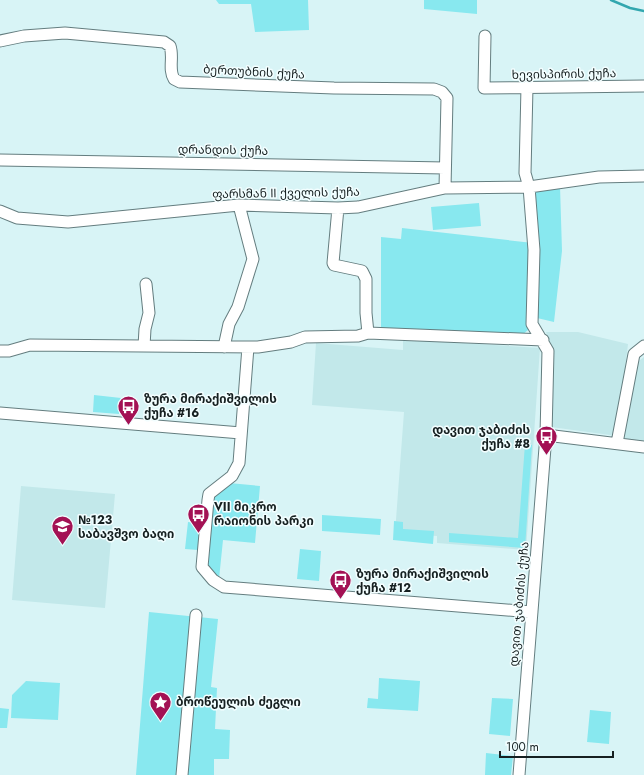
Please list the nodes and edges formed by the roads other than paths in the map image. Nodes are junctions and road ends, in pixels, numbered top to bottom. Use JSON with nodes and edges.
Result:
{"nodes":[{"id":1,"x":485,"y":36,"type":"dead end"},
{"id":2,"x":0,"y":41,"type":"edge"},
{"id":3,"x":644,"y":86,"type":"edge"},
{"id":4,"x":527,"y":87,"type":"junction"},
{"id":5,"x":0,"y":160,"type":"edge"},
{"id":6,"x":445,"y":168,"type":"junction"},
{"id":7,"x":644,"y":176,"type":"edge"},
{"id":8,"x":529,"y":187,"type":"junction"},
{"id":9,"x":445,"y":188,"type":"junction"},
{"id":10,"x":239,"y":205,"type":"junction"},
{"id":11,"x":338,"y":208,"type":"junction"},
{"id":12,"x":0,"y":211,"type":"edge"},
{"id":13,"x":146,"y":284,"type":"dead end"},
{"id":14,"x":368,"y":333,"type":"junction"},
{"id":15,"x":543,"y":340,"type":"junction"},
{"id":16,"x":144,"y":346,"type":"junction"},
{"id":17,"x":644,"y":346,"type":"edge"},
{"id":18,"x":224,"y":347,"type":"junction"},
{"id":19,"x":248,"y":347,"type":"junction"},
{"id":20,"x":0,"y":350,"type":"edge"},
{"id":21,"x":0,"y":413,"type":"edge"},
{"id":22,"x":241,"y":433,"type":"junction"},
{"id":23,"x":546,"y":435,"type":"junction"},
{"id":24,"x":617,"y":444,"type":"junction"},
{"id":25,"x":644,"y":447,"type":"edge"},
{"id":26,"x":532,"y":612,"type":"junction"},
{"id":27,"x":196,"y":615,"type":"dead end"},
{"id":28,"x":182,"y":775,"type":"edge"},
{"id":29,"x":519,"y":775,"type":"edge"}],
"edges":[{"from":1,"to":4,"type":"street","name":"ხევისპირის ქუჩა"},
{"from":2,"to":6,"type":"street","name":"ბერთუბნის ქუჩა"},
{"from":3,"to":4,"type":"street","name":"ხევისპირის ქუჩა"},
{"from":4,"to":8,"type":"street","name":"დავით ჯაბიძის ქუჩა"},
{"from":5,"to":6,"type":"street","name":"დრანდის ქუჩა"},
{"from":6,"to":9,"type":"street","name":"ბერთუბნის ქუჩა"},
{"from":7,"to":8,"type":"street","name":"ფარსმან II ქველის ქუჩა"},
{"from":8,"to":9,"type":"street","name":"ფარსმან II ქველის ქუჩა"},
{"from":8,"to":15,"type":"street","name":"დავით ჯაბიძის ქუჩა"},
{"from":9,"to":11,"type":"street","name":"ფარსმან II ქველის ქუჩა"},
{"from":10,"to":11,"type":"street","name":"ფარსმან II ქველის ქუჩა"},
{"from":10,"to":12,"type":"street","name":"ფარსმან II ქველის ქუჩა"},
{"from":10,"to":18,"type":"street"},
{"from":11,"to":14,"type":"street"},
{"from":13,"to":16,"type":"street"},
{"from":14,"to":15,"type":"street"},
{"from":14,"to":19,"type":"street"},
{"from":15,"to":23,"type":"street","name":"დავით ჯაბიძის ქუჩა"},
{"from":16,"to":18,"type":"street"},
{"from":16,"to":20,"type":"street"},
{"from":17,"to":24,"type":"street"},
{"from":18,"to":19,"type":"street"},
{"from":19,"to":22,"type":"street"},
{"from":21,"to":22,"type":"street"},
{"from":22,"to":26,"type":"street"},
{"from":23,"to":24,"type":"street"},
{"from":23,"to":26,"type":"street","name":"დავით ჯაბიძის ქუჩა"},
{"from":24,"to":25,"type":"street"},
{"from":26,"to":29,"type":"street","name":"დავით ჯაბიძის ქუჩა"},
{"from":27,"to":28,"type":"street"}]}
